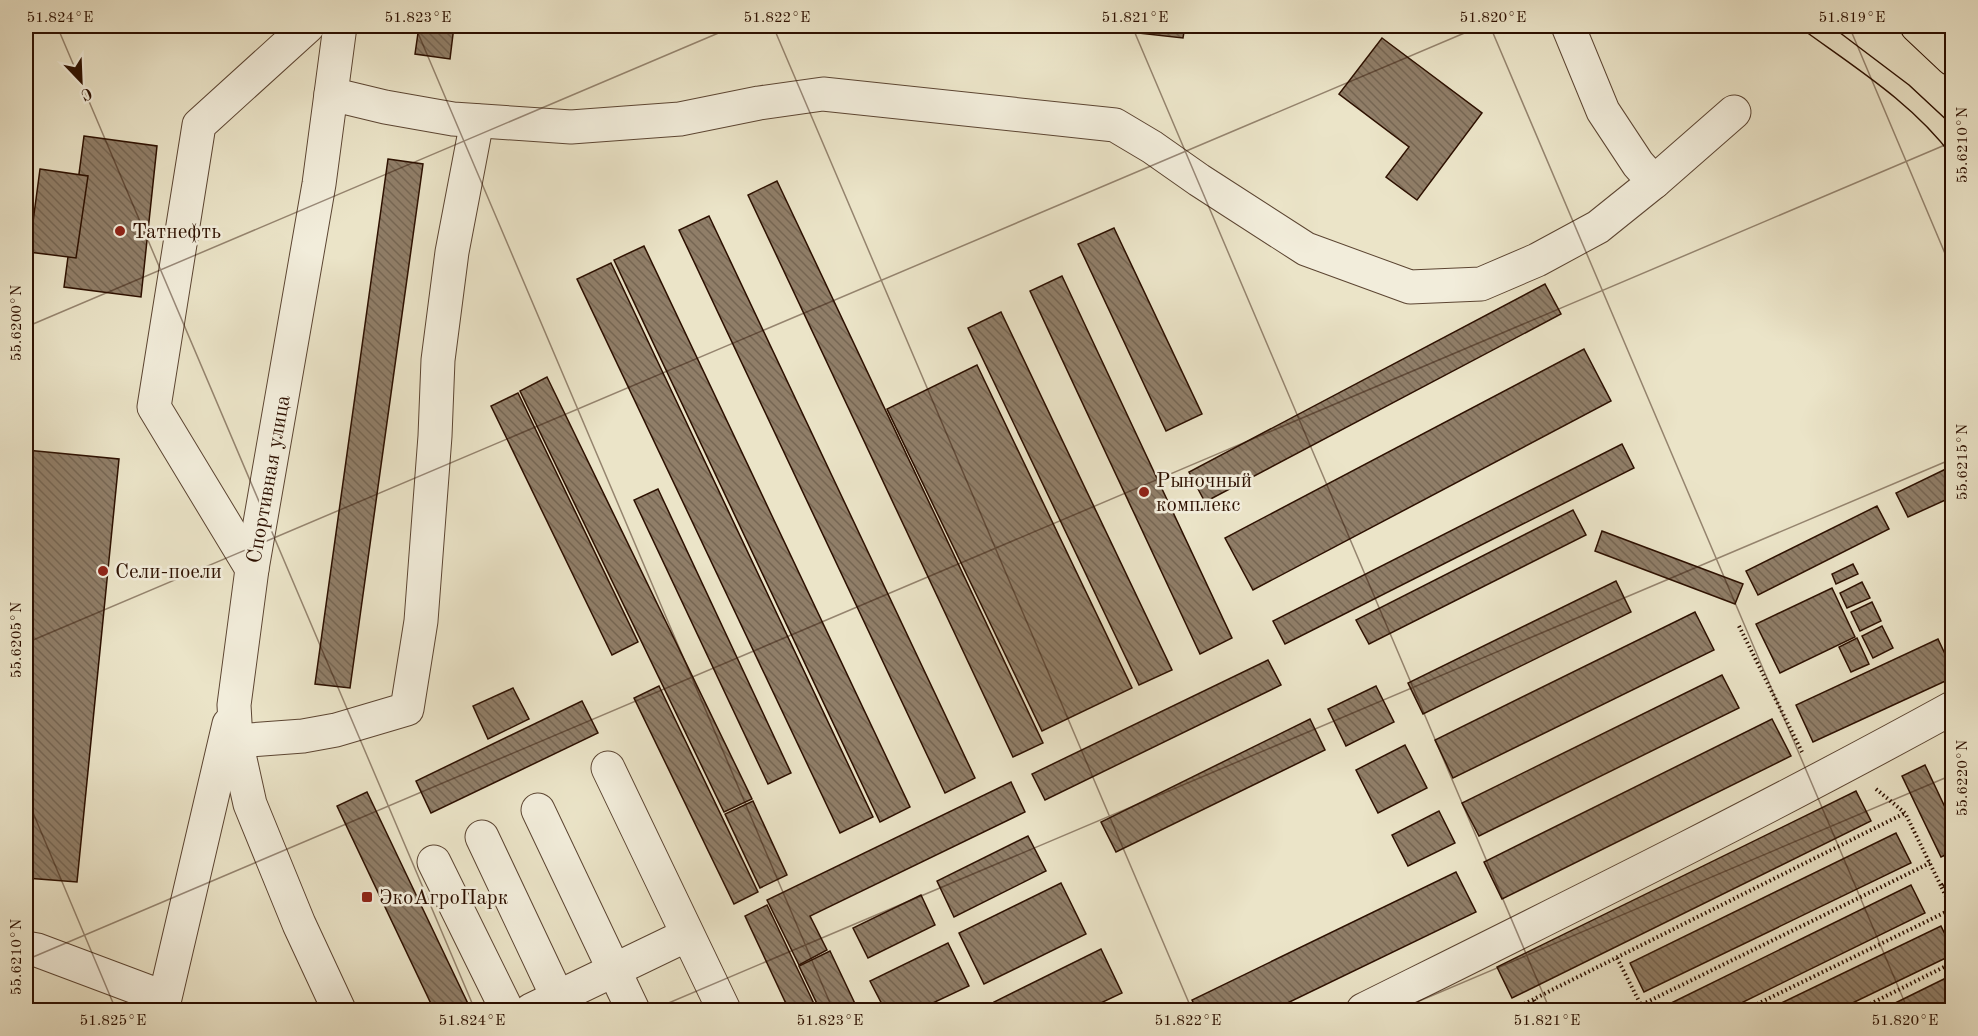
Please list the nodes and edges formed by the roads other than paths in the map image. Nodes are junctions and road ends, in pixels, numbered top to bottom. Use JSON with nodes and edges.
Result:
{"nodes":[{"id":1,"x":308,"y":26,"type":"edge"},
{"id":2,"x":340,"y":26,"type":"edge"},
{"id":3,"x":1569,"y":26,"type":"edge"},
{"id":4,"x":1917,"y":26,"type":"edge"},
{"id":5,"x":1953,"y":59,"type":"edge"},
{"id":6,"x":331,"y":94,"type":"junction"},
{"id":7,"x":1734,"y":112,"type":"dead end"},
{"id":8,"x":477,"y":121,"type":"junction"},
{"id":9,"x":1654,"y":182,"type":"junction"},
{"id":10,"x":252,"y":569,"type":"junction"},
{"id":11,"x":234,"y":705,"type":"junction"},
{"id":12,"x":1953,"y":708,"type":"edge"},
{"id":13,"x":236,"y":741,"type":"junction"},
{"id":14,"x":608,"y":768,"type":"dead end"},
{"id":15,"x":538,"y":810,"type":"dead end"},
{"id":16,"x":482,"y":837,"type":"dead end"},
{"id":17,"x":434,"y":862,"type":"dead end"},
{"id":18,"x":687,"y":935,"type":"junction"},
{"id":19,"x":26,"y":948,"type":"edge"},
{"id":20,"x":614,"y":971,"type":"junction"},
{"id":21,"x":163,"y":1004,"type":"edge"},
{"id":22,"x":545,"y":1004,"type":"edge"},
{"id":23,"x":339,"y":1011,"type":"edge"},
{"id":24,"x":507,"y":1011,"type":"edge"},
{"id":25,"x":633,"y":1011,"type":"edge"},
{"id":26,"x":724,"y":1011,"type":"edge"},
{"id":27,"x":1363,"y":1011,"type":"edge"}],
"edges":[{"from":1,"to":10,"type":"street"},
{"from":2,"to":6,"type":"street","name":"Спортивная улица"},
{"from":3,"to":9,"type":"street"},
{"from":4,"to":5,"type":"main road"},
{"from":6,"to":8,"type":"street"},
{"from":6,"to":10,"type":"street","name":"Спортивная улица"},
{"from":7,"to":9,"type":"street"},
{"from":8,"to":9,"type":"street"},
{"from":8,"to":13,"type":"street"},
{"from":10,"to":11,"type":"street","name":"Спортивная улица"},
{"from":11,"to":13,"type":"street","name":"Спортивная улица"},
{"from":11,"to":21,"type":"street"},
{"from":12,"to":27,"type":"street"},
{"from":13,"to":23,"type":"street","name":"Спортивная улица"},
{"from":14,"to":18,"type":"street"},
{"from":15,"to":20,"type":"street"},
{"from":16,"to":22,"type":"street"},
{"from":17,"to":24,"type":"street"},
{"from":18,"to":20,"type":"street"},
{"from":18,"to":26,"type":"street"},
{"from":19,"to":21,"type":"street"},
{"from":20,"to":22,"type":"street"},
{"from":20,"to":25,"type":"street"}]}
